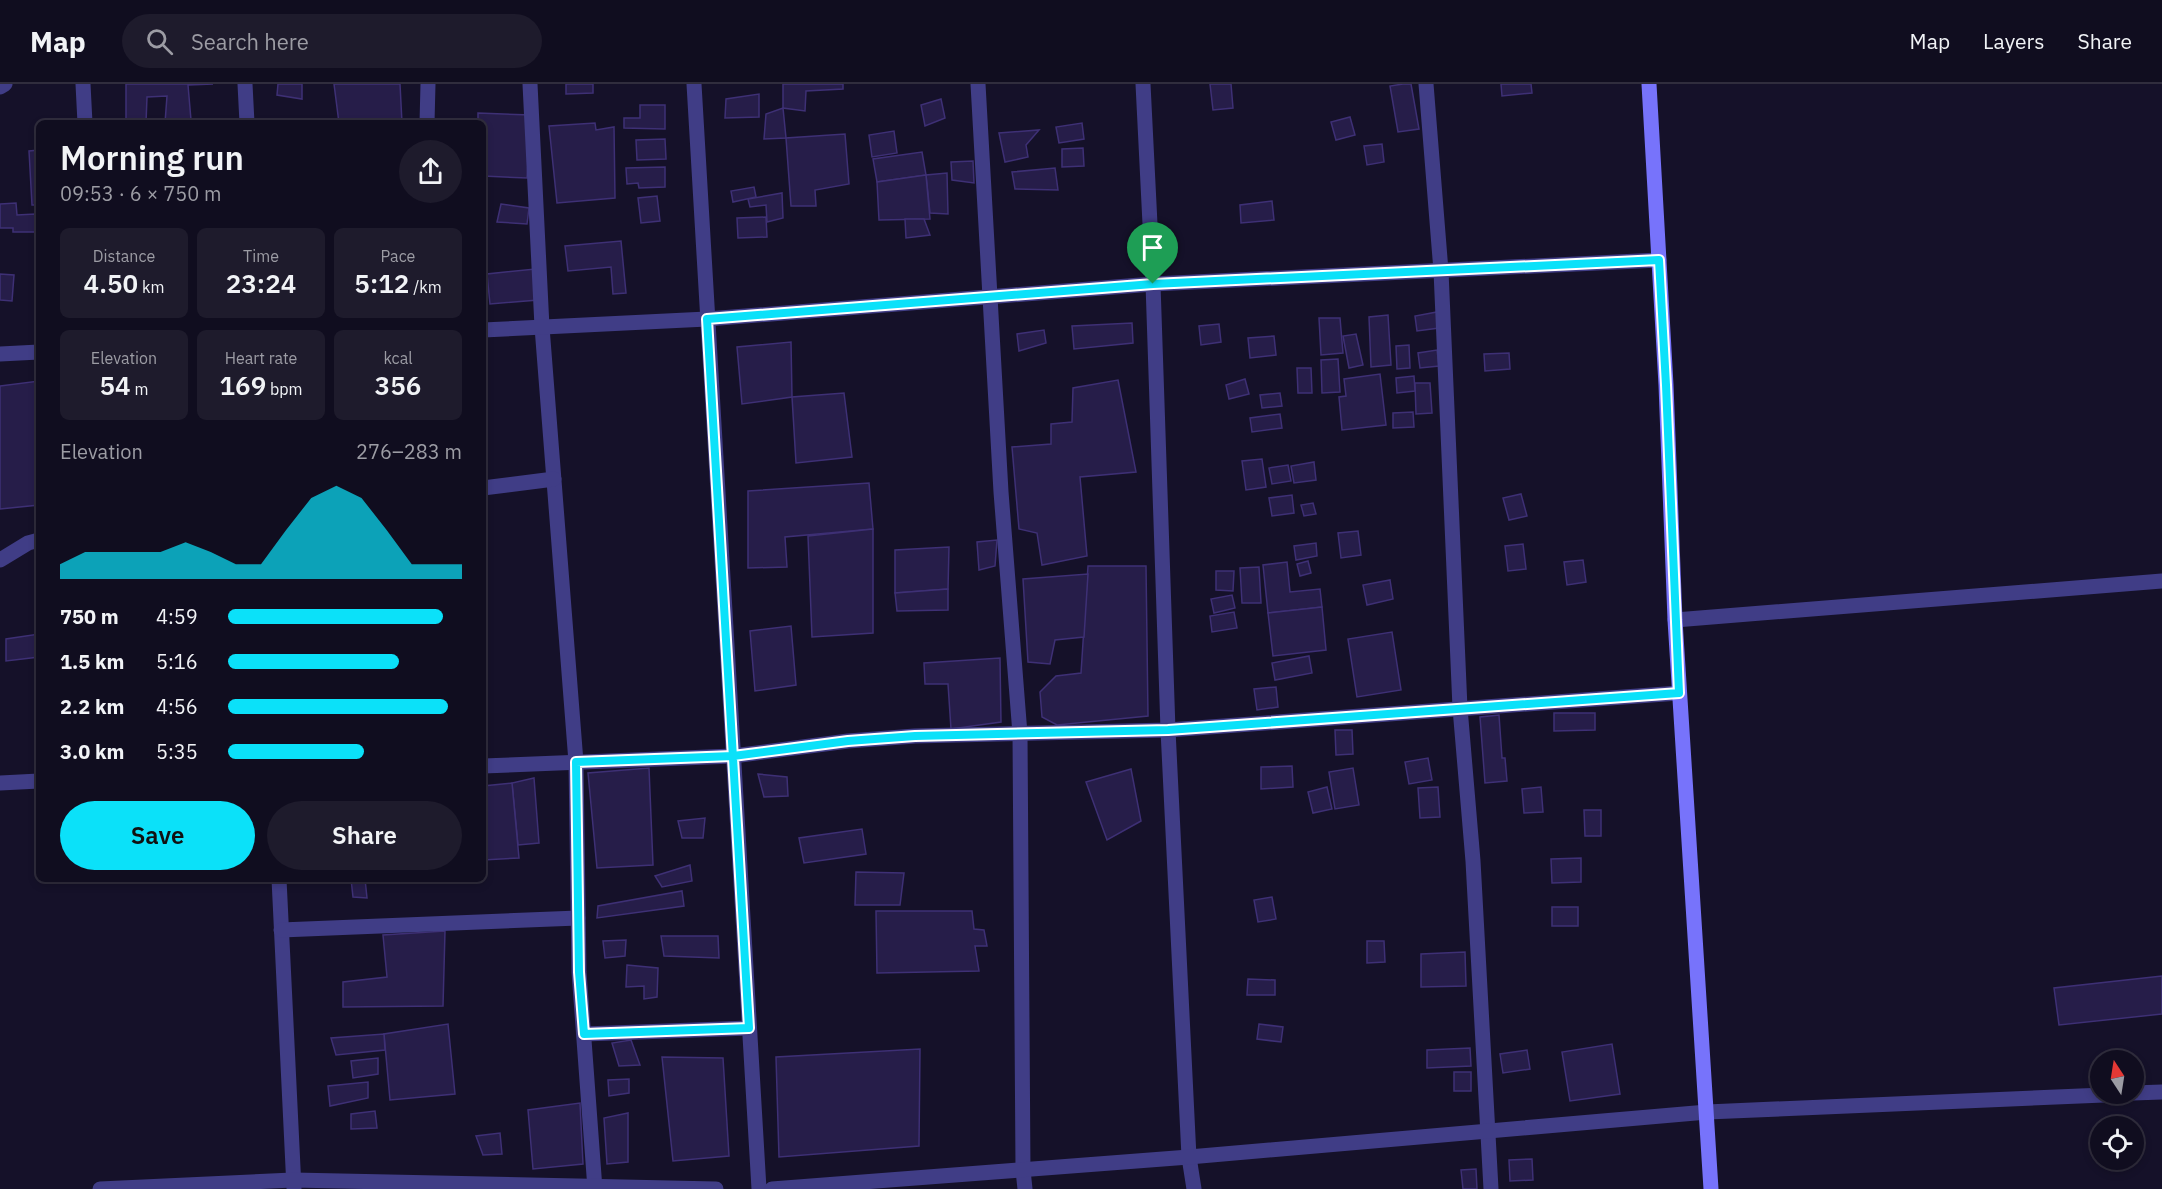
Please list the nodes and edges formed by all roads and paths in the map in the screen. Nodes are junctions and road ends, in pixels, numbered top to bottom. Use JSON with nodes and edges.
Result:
{"nodes":[{"id":1,"x":5,"y":84,"type":"edge"},
{"id":2,"x":83,"y":84,"type":"edge"},
{"id":3,"x":245,"y":84,"type":"edge"},
{"id":4,"x":428,"y":84,"type":"edge"},
{"id":5,"x":530,"y":84,"type":"edge"},
{"id":6,"x":693,"y":84,"type":"edge"},
{"id":7,"x":978,"y":84,"type":"edge"},
{"id":8,"x":1143,"y":84,"type":"edge"},
{"id":9,"x":1426,"y":84,"type":"edge"},
{"id":10,"x":1649,"y":84,"type":"edge"},
{"id":11,"x":0,"y":87,"type":"edge"},
{"id":12,"x":85,"y":120,"type":"edge"},
{"id":13,"x":247,"y":120,"type":"edge"},
{"id":14,"x":427,"y":120,"type":"edge"},
{"id":15,"x":1659,"y":260,"type":"junction"},
{"id":16,"x":1441,"y":271,"type":"junction"},
{"id":17,"x":1153,"y":284,"type":"junction"},
{"id":18,"x":989,"y":297,"type":"junction"},
{"id":19,"x":707,"y":319,"type":"junction"},
{"id":20,"x":542,"y":327,"type":"junction"},
{"id":21,"x":486,"y":330,"type":"edge"},
{"id":22,"x":36,"y":352,"type":"edge"},
{"id":23,"x":0,"y":354,"type":"edge"},
{"id":24,"x":554,"y":479,"type":"junction"},
{"id":25,"x":486,"y":489,"type":"edge"},
{"id":26,"x":36,"y":542,"type":"edge"},
{"id":27,"x":0,"y":560,"type":"edge"},
{"id":28,"x":2162,"y":580,"type":"edge"},
{"id":29,"x":1675,"y":620,"type":"junction"},
{"id":30,"x":1679,"y":693,"type":"junction"},
{"id":31,"x":1460,"y":708,"type":"junction"},
{"id":32,"x":1168,"y":730,"type":"junction"},
{"id":33,"x":1020,"y":734,"type":"junction"},
{"id":34,"x":733,"y":756,"type":"junction"},
{"id":35,"x":576,"y":762,"type":"junction"},
{"id":36,"x":486,"y":766,"type":"edge"},
{"id":37,"x":36,"y":782,"type":"edge"},
{"id":38,"x":0,"y":783,"type":"edge"},
{"id":39,"x":279,"y":882,"type":"edge"},
{"id":40,"x":578,"y":918,"type":"junction"},
{"id":41,"x":281,"y":930,"type":"junction"},
{"id":42,"x":749,"y":1028,"type":"junction"},
{"id":43,"x":584,"y":1034,"type":"junction"},
{"id":44,"x":2162,"y":1092,"type":"edge"},
{"id":45,"x":2144,"y":1093,"type":"edge"},
{"id":46,"x":2090,"y":1096,"type":"edge"},
{"id":47,"x":1707,"y":1112,"type":"junction"},
{"id":48,"x":1488,"y":1130,"type":"junction"},
{"id":49,"x":1189,"y":1157,"type":"junction"},
{"id":50,"x":1023,"y":1170,"type":"junction"},
{"id":51,"x":293,"y":1184,"type":"edge"},
{"id":52,"x":457,"y":1186,"type":"edge"},
{"id":53,"x":594,"y":1188,"type":"edge"},
{"id":54,"x":100,"y":1189,"type":"edge"},
{"id":55,"x":717,"y":1189,"type":"edge"},
{"id":56,"x":759,"y":1189,"type":"edge"},
{"id":57,"x":772,"y":1189,"type":"edge"},
{"id":58,"x":1025,"y":1189,"type":"edge"},
{"id":59,"x":1194,"y":1189,"type":"edge"},
{"id":60,"x":1491,"y":1189,"type":"edge"},
{"id":61,"x":1711,"y":1189,"type":"edge"}],
"edges":[{"from":1,"to":11,"type":"street"},
{"from":2,"to":12,"type":"street"},
{"from":3,"to":13,"type":"street"},
{"from":4,"to":14,"type":"street"},
{"from":5,"to":20,"type":"street"},
{"from":6,"to":19,"type":"street"},
{"from":7,"to":18,"type":"street"},
{"from":8,"to":17,"type":"street"},
{"from":9,"to":16,"type":"street"},
{"from":10,"to":15,"type":"street"},
{"from":15,"to":16,"type":"street"},
{"from":15,"to":29,"type":"street"},
{"from":16,"to":17,"type":"street"},
{"from":16,"to":31,"type":"street"},
{"from":17,"to":18,"type":"street"},
{"from":17,"to":32,"type":"street"},
{"from":18,"to":19,"type":"street"},
{"from":18,"to":33,"type":"street"},
{"from":19,"to":20,"type":"street"},
{"from":19,"to":34,"type":"street"},
{"from":20,"to":21,"type":"street"},
{"from":20,"to":24,"type":"street"},
{"from":22,"to":23,"type":"street"},
{"from":24,"to":25,"type":"street"},
{"from":24,"to":35,"type":"street"},
{"from":26,"to":27,"type":"street"},
{"from":28,"to":29,"type":"street"},
{"from":29,"to":30,"type":"street"},
{"from":30,"to":31,"type":"street"},
{"from":30,"to":47,"type":"street"},
{"from":31,"to":32,"type":"street"},
{"from":31,"to":48,"type":"street"},
{"from":32,"to":33,"type":"street"},
{"from":32,"to":49,"type":"street"},
{"from":33,"to":34,"type":"street"},
{"from":33,"to":50,"type":"street"},
{"from":34,"to":35,"type":"street"},
{"from":34,"to":42,"type":"street"},
{"from":35,"to":36,"type":"street"},
{"from":35,"to":40,"type":"street"},
{"from":37,"to":38,"type":"street"},
{"from":39,"to":41,"type":"street"},
{"from":40,"to":41,"type":"street"},
{"from":40,"to":43,"type":"street"},
{"from":41,"to":51,"type":"street"},
{"from":42,"to":43,"type":"street"},
{"from":42,"to":56,"type":"street"},
{"from":43,"to":53,"type":"street"},
{"from":44,"to":45,"type":"street"},
{"from":46,"to":47,"type":"street"},
{"from":47,"to":48,"type":"street"},
{"from":47,"to":61,"type":"street"},
{"from":48,"to":49,"type":"street"},
{"from":48,"to":60,"type":"street"},
{"from":49,"to":50,"type":"street"},
{"from":49,"to":59,"type":"street"},
{"from":50,"to":57,"type":"street"},
{"from":50,"to":58,"type":"street"},
{"from":51,"to":52,"type":"street"},
{"from":51,"to":54,"type":"street"},
{"from":52,"to":53,"type":"street"},
{"from":53,"to":55,"type":"street"}]}
